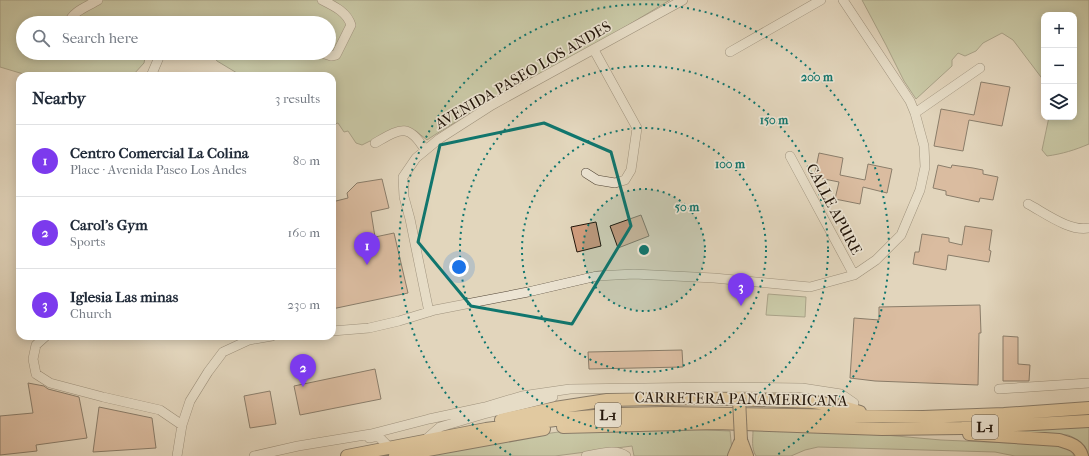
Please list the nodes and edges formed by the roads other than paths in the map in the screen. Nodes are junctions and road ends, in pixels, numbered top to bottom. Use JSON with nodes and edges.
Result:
{"nodes":[{"id":1,"x":98,"y":0,"type":"edge"},
{"id":2,"x":322,"y":0,"type":"edge"},
{"id":3,"x":683,"y":0,"type":"edge"},
{"id":4,"x":821,"y":0,"type":"edge"},
{"id":5,"x":843,"y":0,"type":"edge"},
{"id":6,"x":73,"y":16,"type":"edge"},
{"id":7,"x":594,"y":50,"type":"junction"},
{"id":8,"x":730,"y":52,"type":"dead end"},
{"id":9,"x":336,"y":55,"type":"edge"},
{"id":10,"x":157,"y":60,"type":"edge"},
{"id":11,"x":980,"y":68,"type":"dead end"},
{"id":12,"x":153,"y":72,"type":"edge"},
{"id":13,"x":916,"y":113,"type":"junction"},
{"id":14,"x":375,"y":143,"type":"dead end"},
{"id":15,"x":425,"y":150,"type":"junction"},
{"id":16,"x":790,"y":156,"type":"dead end"},
{"id":17,"x":586,"y":173,"type":"dead end"},
{"id":18,"x":1028,"y":204,"type":"dead end"},
{"id":19,"x":1089,"y":228,"type":"edge"},
{"id":20,"x":854,"y":275,"type":"junction"},
{"id":21,"x":432,"y":311,"type":"junction"},
{"id":22,"x":336,"y":331,"type":"edge"},
{"id":23,"x":42,"y":340,"type":"edge"},
{"id":24,"x":248,"y":340,"type":"edge"},
{"id":25,"x":1089,"y":383,"type":"edge"},
{"id":26,"x":999,"y":389,"type":"dead end"},
{"id":27,"x":739,"y":398,"type":"junction"},
{"id":28,"x":854,"y":403,"type":"junction"},
{"id":29,"x":1089,"y":408,"type":"edge"},
{"id":30,"x":872,"y":416,"type":"junction"},
{"id":31,"x":1089,"y":422,"type":"edge"},
{"id":32,"x":182,"y":425,"type":"junction"},
{"id":33,"x":882,"y":429,"type":"junction"},
{"id":34,"x":467,"y":432,"type":"junction"},
{"id":35,"x":741,"y":440,"type":"junction"},
{"id":36,"x":424,"y":441,"type":"junction"},
{"id":37,"x":392,"y":452,"type":"edge"},
{"id":38,"x":177,"y":456,"type":"edge"},
{"id":39,"x":254,"y":456,"type":"edge"},
{"id":40,"x":280,"y":456,"type":"edge"},
{"id":41,"x":348,"y":456,"type":"edge"},
{"id":42,"x":586,"y":456,"type":"edge"},
{"id":43,"x":626,"y":456,"type":"edge"},
{"id":44,"x":734,"y":456,"type":"edge"},
{"id":45,"x":747,"y":456,"type":"edge"},
{"id":46,"x":1082,"y":456,"type":"edge"}],
"edges":[{"from":1,"to":6,"type":"street"},
{"from":2,"to":9,"type":"street"},
{"from":3,"to":7,"type":"street","name":"AVENIDA PASEO LOS ANDES"},
{"from":4,"to":8,"type":"street"},
{"from":5,"to":13,"type":"street"},
{"from":7,"to":15,"type":"street","name":"AVENIDA PASEO LOS ANDES"},
{"from":7,"to":17,"type":"street"},
{"from":10,"to":12,"type":"street"},
{"from":11,"to":13,"type":"street"},
{"from":13,"to":20,"type":"street"},
{"from":14,"to":15,"type":"street"},
{"from":15,"to":21,"type":"street","name":"AVENIDA PASEO LOS ANDES"},
{"from":16,"to":20,"type":"street","name":"CALLE APURE"},
{"from":18,"to":19,"type":"street"},
{"from":20,"to":21,"type":"street"},
{"from":21,"to":22,"type":"street"},
{"from":23,"to":32,"type":"street"},
{"from":24,"to":32,"type":"street"},
{"from":25,"to":26,"type":"street"},
{"from":27,"to":30,"type":"main road","number":"L-1"},
{"from":27,"to":34,"type":"main road","number":"L-1"},
{"from":27,"to":35,"type":"main road","bridge":true},
{"from":28,"to":30,"type":"street"},
{"from":28,"to":36,"type":"street"},
{"from":28,"to":39,"type":"street"},
{"from":29,"to":30,"type":"main road","name":"CARRETERA PANAMERICANA","number":"L-1"},
{"from":30,"to":34,"type":"main road","name":"CARRETERA PANAMERICANA","number":"L-1"},
{"from":31,"to":33,"type":"main road","name":"CARRETERA PANAMERICANA","number":"L-1"},
{"from":32,"to":38,"type":"street"},
{"from":33,"to":37,"type":"main road","name":"CARRETERA PANAMERICANA","number":"L-1"},
{"from":33,"to":46,"type":"main road","number":"L-1"},
{"from":34,"to":36,"type":"main road","name":"CARRETERA PANAMERICANA","number":"L-1"},
{"from":35,"to":44,"type":"main road"},
{"from":35,"to":45,"type":"main road"},
{"from":36,"to":37,"type":"main road","name":"CARRETERA PANAMERICANA","number":"L-1"},
{"from":37,"to":40,"type":"street"},
{"from":37,"to":41,"type":"main road","name":"CARRETERA PANAMERICANA","number":"L-1"},
{"from":42,"to":43,"type":"street"}]}
